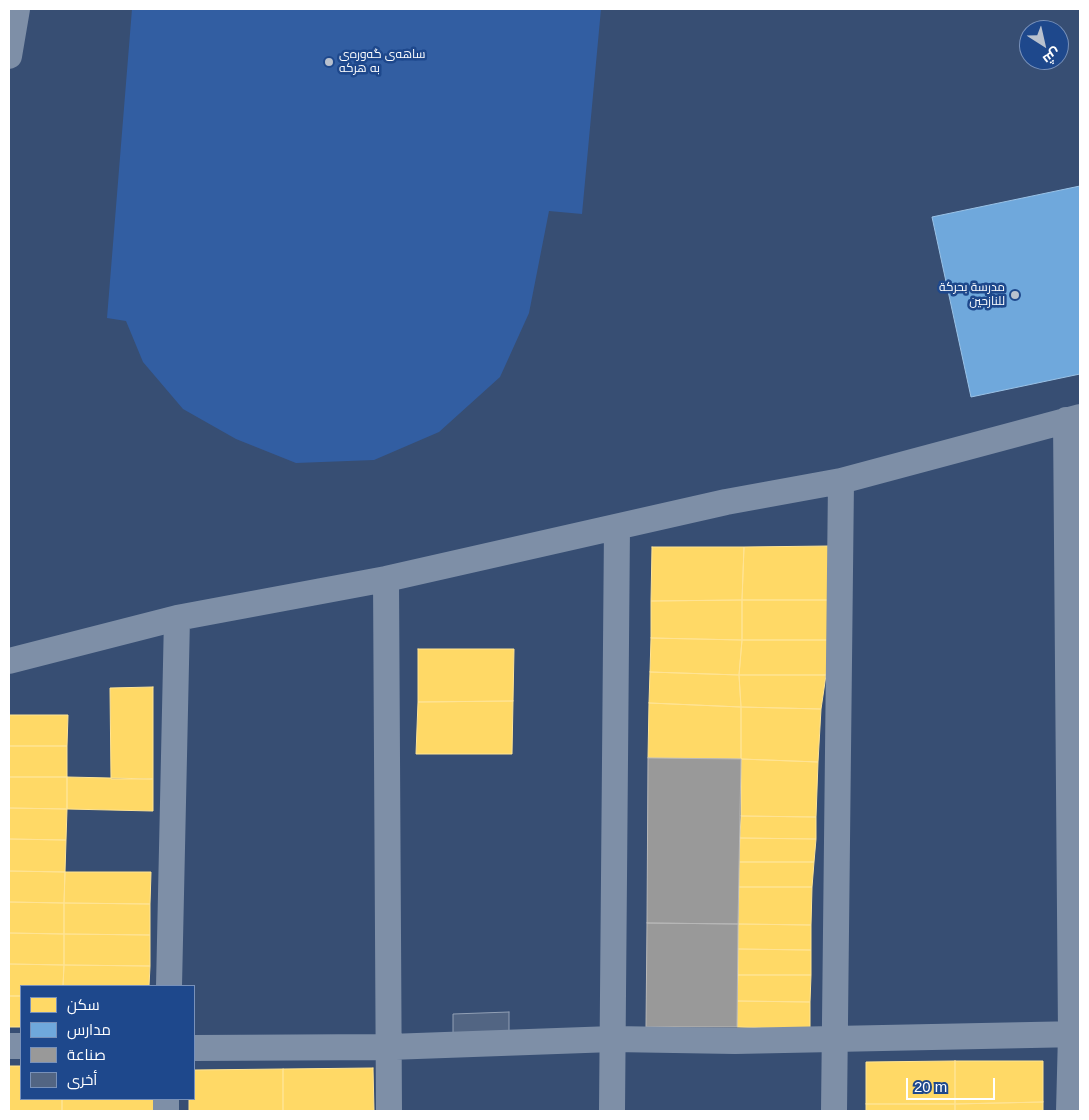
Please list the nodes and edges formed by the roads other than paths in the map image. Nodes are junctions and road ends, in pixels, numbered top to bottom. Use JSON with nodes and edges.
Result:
{"nodes":[{"id":1,"x":17,"y":9,"type":"edge"},
{"id":2,"x":9,"y":56,"type":"edge"},
{"id":3,"x":1073,"y":418,"type":"edge"},
{"id":4,"x":841,"y":481,"type":"junction"},
{"id":5,"x":617,"y":527,"type":"junction"},
{"id":6,"x":386,"y":579,"type":"junction"},
{"id":7,"x":177,"y":618,"type":"junction"},
{"id":8,"x":9,"y":661,"type":"edge"},
{"id":9,"x":169,"y":985,"type":"edge"},
{"id":10,"x":1076,"y":1034,"type":"edge"},
{"id":11,"x":613,"y":1039,"type":"junction"},
{"id":12,"x":836,"y":1039,"type":"junction"},
{"id":13,"x":389,"y":1046,"type":"junction"},
{"id":14,"x":195,"y":1048,"type":"edge"},
{"id":15,"x":389,"y":1111,"type":"edge"},
{"id":16,"x":612,"y":1111,"type":"edge"},
{"id":17,"x":834,"y":1111,"type":"edge"},
{"id":18,"x":1069,"y":1111,"type":"edge"}],
"edges":[{"from":1,"to":2,"type":"street"},
{"from":3,"to":4,"type":"street"},
{"from":3,"to":10,"type":"street"},
{"from":4,"to":5,"type":"street"},
{"from":4,"to":12,"type":"street"},
{"from":5,"to":6,"type":"street"},
{"from":5,"to":11,"type":"street"},
{"from":6,"to":7,"type":"street"},
{"from":6,"to":13,"type":"street"},
{"from":7,"to":8,"type":"street"},
{"from":7,"to":9,"type":"street"},
{"from":10,"to":12,"type":"street"},
{"from":10,"to":18,"type":"street"},
{"from":11,"to":12,"type":"street"},
{"from":11,"to":13,"type":"street"},
{"from":11,"to":16,"type":"street"},
{"from":12,"to":17,"type":"street"},
{"from":13,"to":14,"type":"street"},
{"from":13,"to":15,"type":"street"}]}
